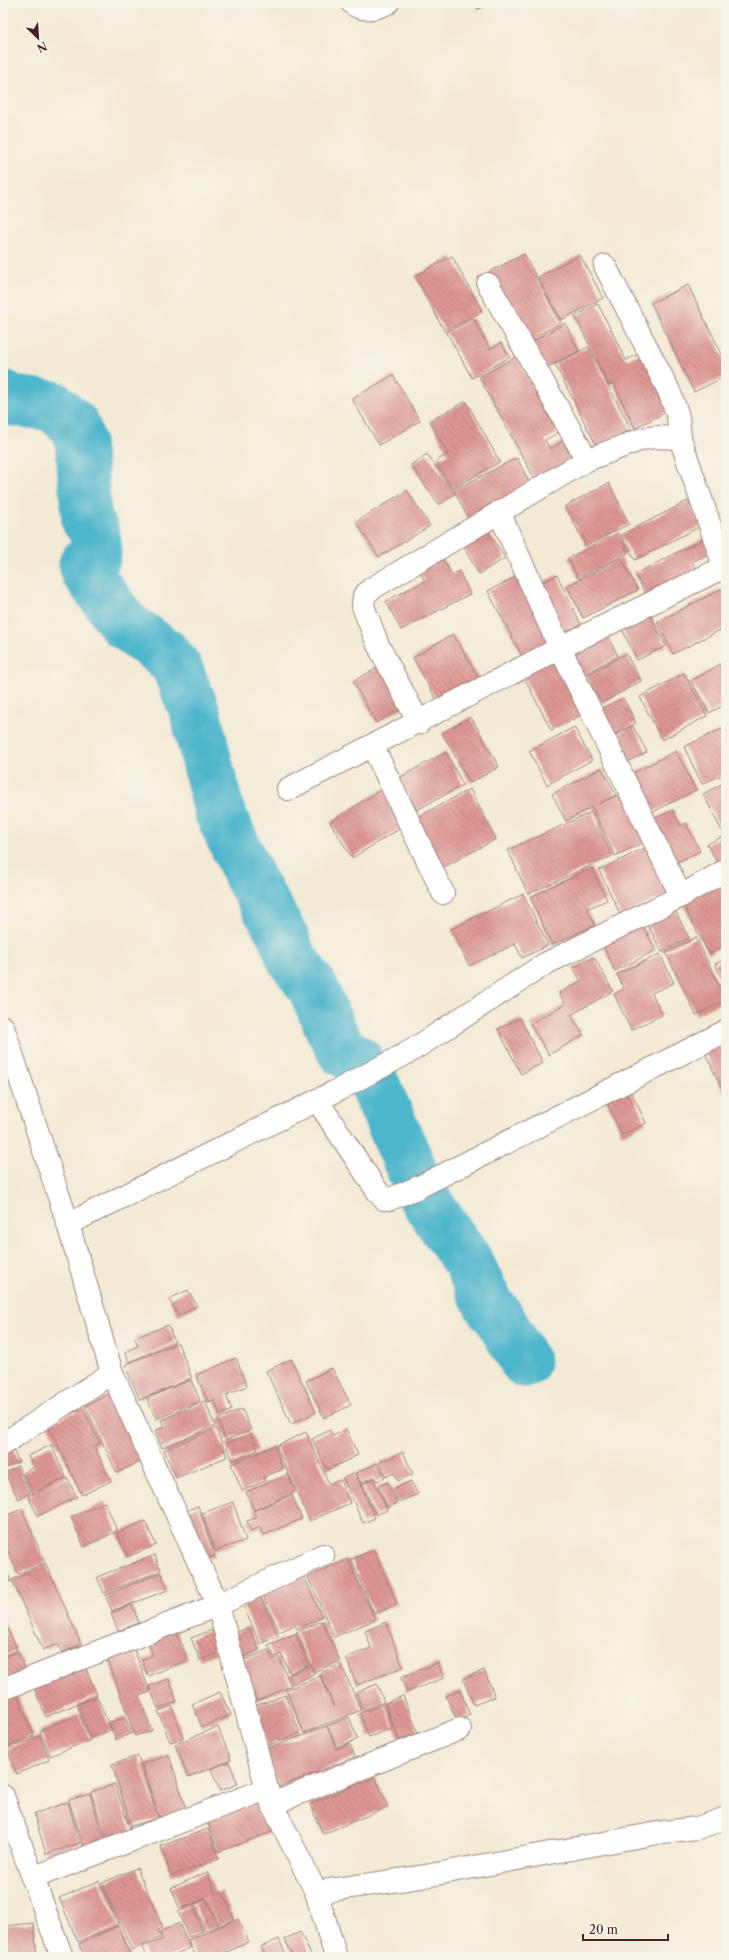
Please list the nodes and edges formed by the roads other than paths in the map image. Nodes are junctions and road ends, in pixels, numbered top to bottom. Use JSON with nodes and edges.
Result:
{"nodes":[{"id":1,"x":352,"y":3,"type":"edge"},
{"id":2,"x":388,"y":3,"type":"edge"},
{"id":3,"x":605,"y":266,"type":"dead end"},
{"id":4,"x":488,"y":284,"type":"dead end"},
{"id":5,"x":680,"y":438,"type":"junction"},
{"id":6,"x":587,"y":460,"type":"junction"},
{"id":7,"x":499,"y":512,"type":"junction"},
{"id":8,"x":725,"y":570,"type":"edge"},
{"id":9,"x":560,"y":648,"type":"junction"},
{"id":10,"x":419,"y":723,"type":"junction"},
{"id":11,"x":373,"y":747,"type":"junction"},
{"id":12,"x":288,"y":789,"type":"dead end"},
{"id":13,"x":726,"y":870,"type":"edge"},
{"id":14,"x":443,"y":893,"type":"dead end"},
{"id":15,"x":681,"y":896,"type":"junction"},
{"id":16,"x":3,"y":1027,"type":"edge"},
{"id":17,"x":726,"y":1031,"type":"edge"},
{"id":18,"x":317,"y":1100,"type":"junction"},
{"id":19,"x":68,"y":1224,"type":"junction"},
{"id":20,"x":112,"y":1373,"type":"junction"},
{"id":21,"x":3,"y":1444,"type":"edge"},
{"id":22,"x":323,"y":1555,"type":"dead end"},
{"id":23,"x":218,"y":1605,"type":"junction"},
{"id":24,"x":3,"y":1689,"type":"edge"},
{"id":25,"x":460,"y":1729,"type":"dead end"},
{"id":26,"x":3,"y":1796,"type":"edge"},
{"id":27,"x":270,"y":1796,"type":"junction"},
{"id":28,"x":726,"y":1818,"type":"edge"},
{"id":29,"x":9,"y":1829,"type":"edge"},
{"id":30,"x":32,"y":1878,"type":"junction"},
{"id":31,"x":316,"y":1892,"type":"junction"},
{"id":32,"x":62,"y":1957,"type":"edge"},
{"id":33,"x":336,"y":1957,"type":"edge"}],
"edges":[{"from":1,"to":2,"type":"street"},
{"from":3,"to":5,"type":"street"},
{"from":4,"to":6,"type":"street"},
{"from":5,"to":6,"type":"street"},
{"from":5,"to":8,"type":"street"},
{"from":6,"to":7,"type":"street"},
{"from":7,"to":9,"type":"street"},
{"from":7,"to":10,"type":"street"},
{"from":8,"to":9,"type":"street"},
{"from":9,"to":10,"type":"street"},
{"from":9,"to":15,"type":"street"},
{"from":10,"to":11,"type":"street"},
{"from":11,"to":12,"type":"street"},
{"from":11,"to":14,"type":"street"},
{"from":13,"to":15,"type":"street"},
{"from":15,"to":18,"type":"street"},
{"from":16,"to":19,"type":"street"},
{"from":17,"to":18,"type":"street"},
{"from":18,"to":19,"type":"street"},
{"from":19,"to":20,"type":"street"},
{"from":20,"to":21,"type":"street"},
{"from":20,"to":23,"type":"street"},
{"from":22,"to":23,"type":"street"},
{"from":23,"to":24,"type":"street"},
{"from":23,"to":27,"type":"street"},
{"from":25,"to":27,"type":"street"},
{"from":26,"to":29,"type":"street"},
{"from":27,"to":30,"type":"street"},
{"from":27,"to":31,"type":"street"},
{"from":28,"to":31,"type":"street"},
{"from":29,"to":30,"type":"street"},
{"from":30,"to":32,"type":"street"},
{"from":31,"to":33,"type":"street"}]}
